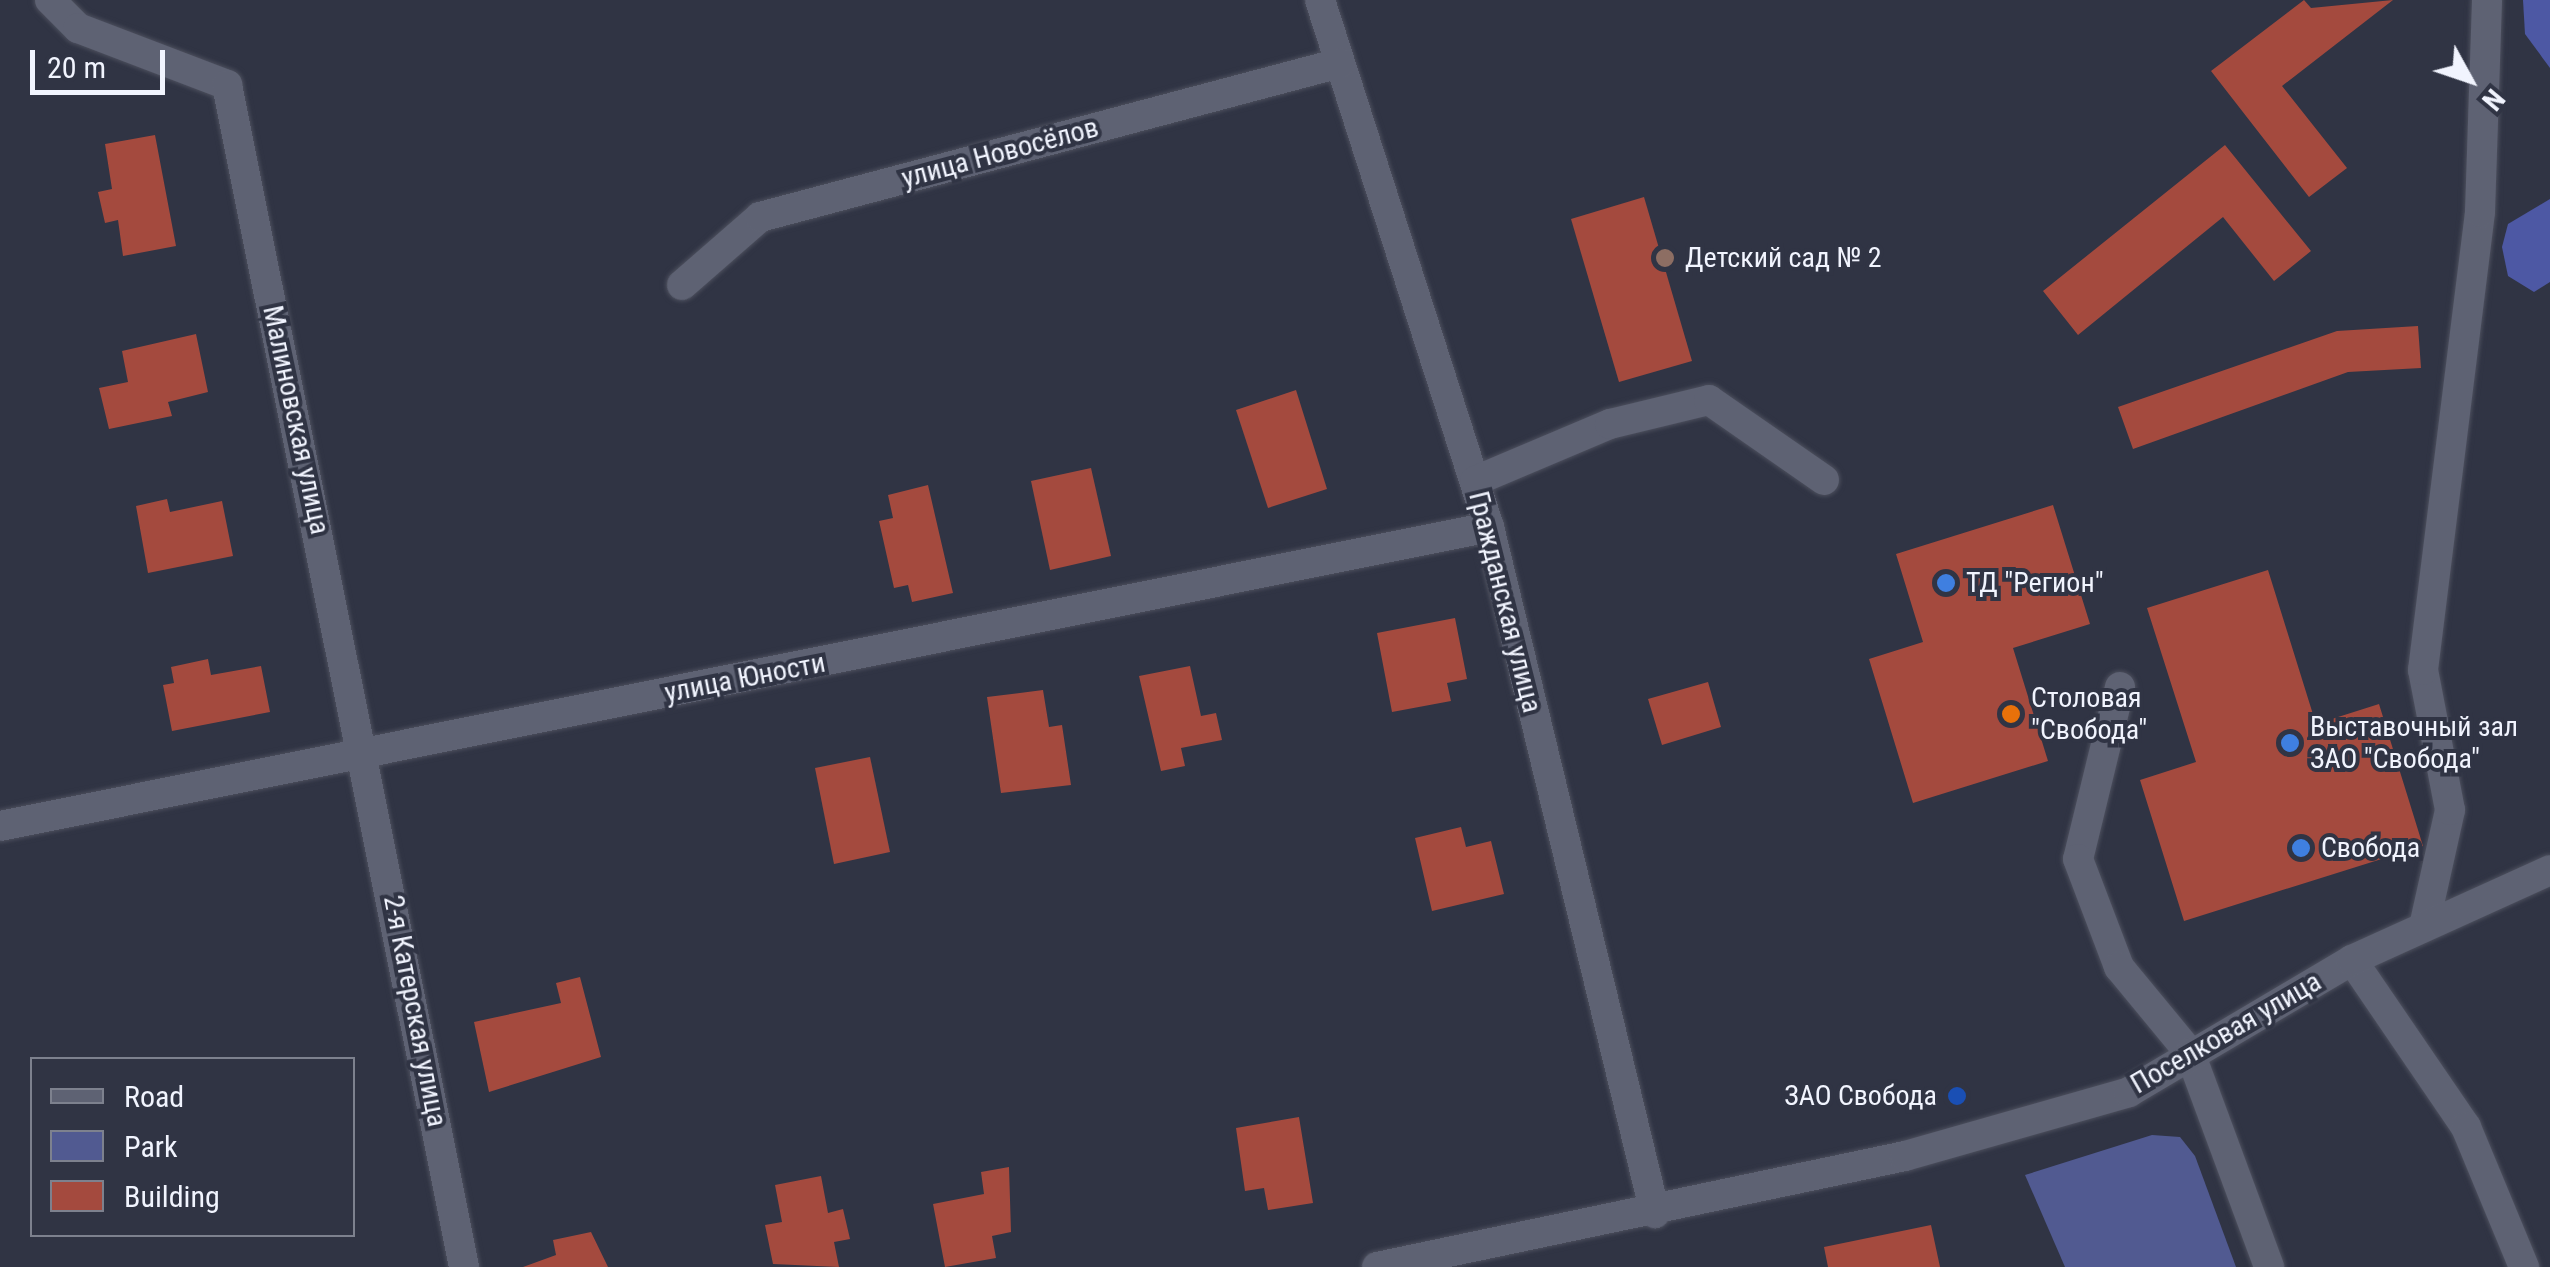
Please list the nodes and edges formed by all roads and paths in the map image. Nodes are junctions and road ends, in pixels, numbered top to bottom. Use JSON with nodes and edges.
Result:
{"nodes":[{"id":1,"x":50,"y":0,"type":"edge"},
{"id":2,"x":1320,"y":0,"type":"edge"},
{"id":3,"x":2488,"y":0,"type":"edge"},
{"id":4,"x":1340,"y":63,"type":"junction"},
{"id":5,"x":682,"y":285,"type":"dead end"},
{"id":6,"x":1824,"y":480,"type":"dead end"},
{"id":7,"x":1474,"y":481,"type":"junction"},
{"id":8,"x":1489,"y":527,"type":"junction"},
{"id":9,"x":2120,"y":687,"type":"dead end"},
{"id":10,"x":365,"y":755,"type":"junction"},
{"id":11,"x":0,"y":826,"type":"edge"},
{"id":12,"x":2550,"y":870,"type":"edge"},
{"id":13,"x":2425,"y":922,"type":"junction"},
{"id":14,"x":2352,"y":960,"type":"junction"},
{"id":15,"x":2190,"y":1053,"type":"junction"},
{"id":16,"x":1655,"y":1214,"type":"junction"},
{"id":17,"x":464,"y":1267,"type":"edge"},
{"id":18,"x":1377,"y":1267,"type":"edge"},
{"id":19,"x":2269,"y":1267,"type":"edge"},
{"id":20,"x":2524,"y":1267,"type":"edge"}],
"edges":[{"from":1,"to":10,"type":"street","name":"Малиновская улица"},
{"from":2,"to":4,"type":"street","name":"Гражданская улица"},
{"from":3,"to":13,"type":"street"},
{"from":4,"to":5,"type":"street","name":"улица Новосёлов"},
{"from":4,"to":7,"type":"street","name":"Гражданская улица"},
{"from":6,"to":7,"type":"street"},
{"from":7,"to":8,"type":"street","name":"Гражданская улица"},
{"from":8,"to":10,"type":"street","name":"улица Юности"},
{"from":8,"to":16,"type":"street","name":"Гражданская улица"},
{"from":9,"to":15,"type":"street"},
{"from":10,"to":11,"type":"street","name":"улица Юности"},
{"from":10,"to":17,"type":"street","name":"2-я Катерская улица"},
{"from":12,"to":13,"type":"street","name":"Поселковая улица"},
{"from":13,"to":14,"type":"street","name":"Поселковая улица"},
{"from":14,"to":15,"type":"street","name":"Поселковая улица"},
{"from":14,"to":20,"type":"street"},
{"from":15,"to":16,"type":"street","name":"Поселковая улица"},
{"from":15,"to":19,"type":"street"},
{"from":16,"to":18,"type":"street","name":"Поселковая улица"}]}
